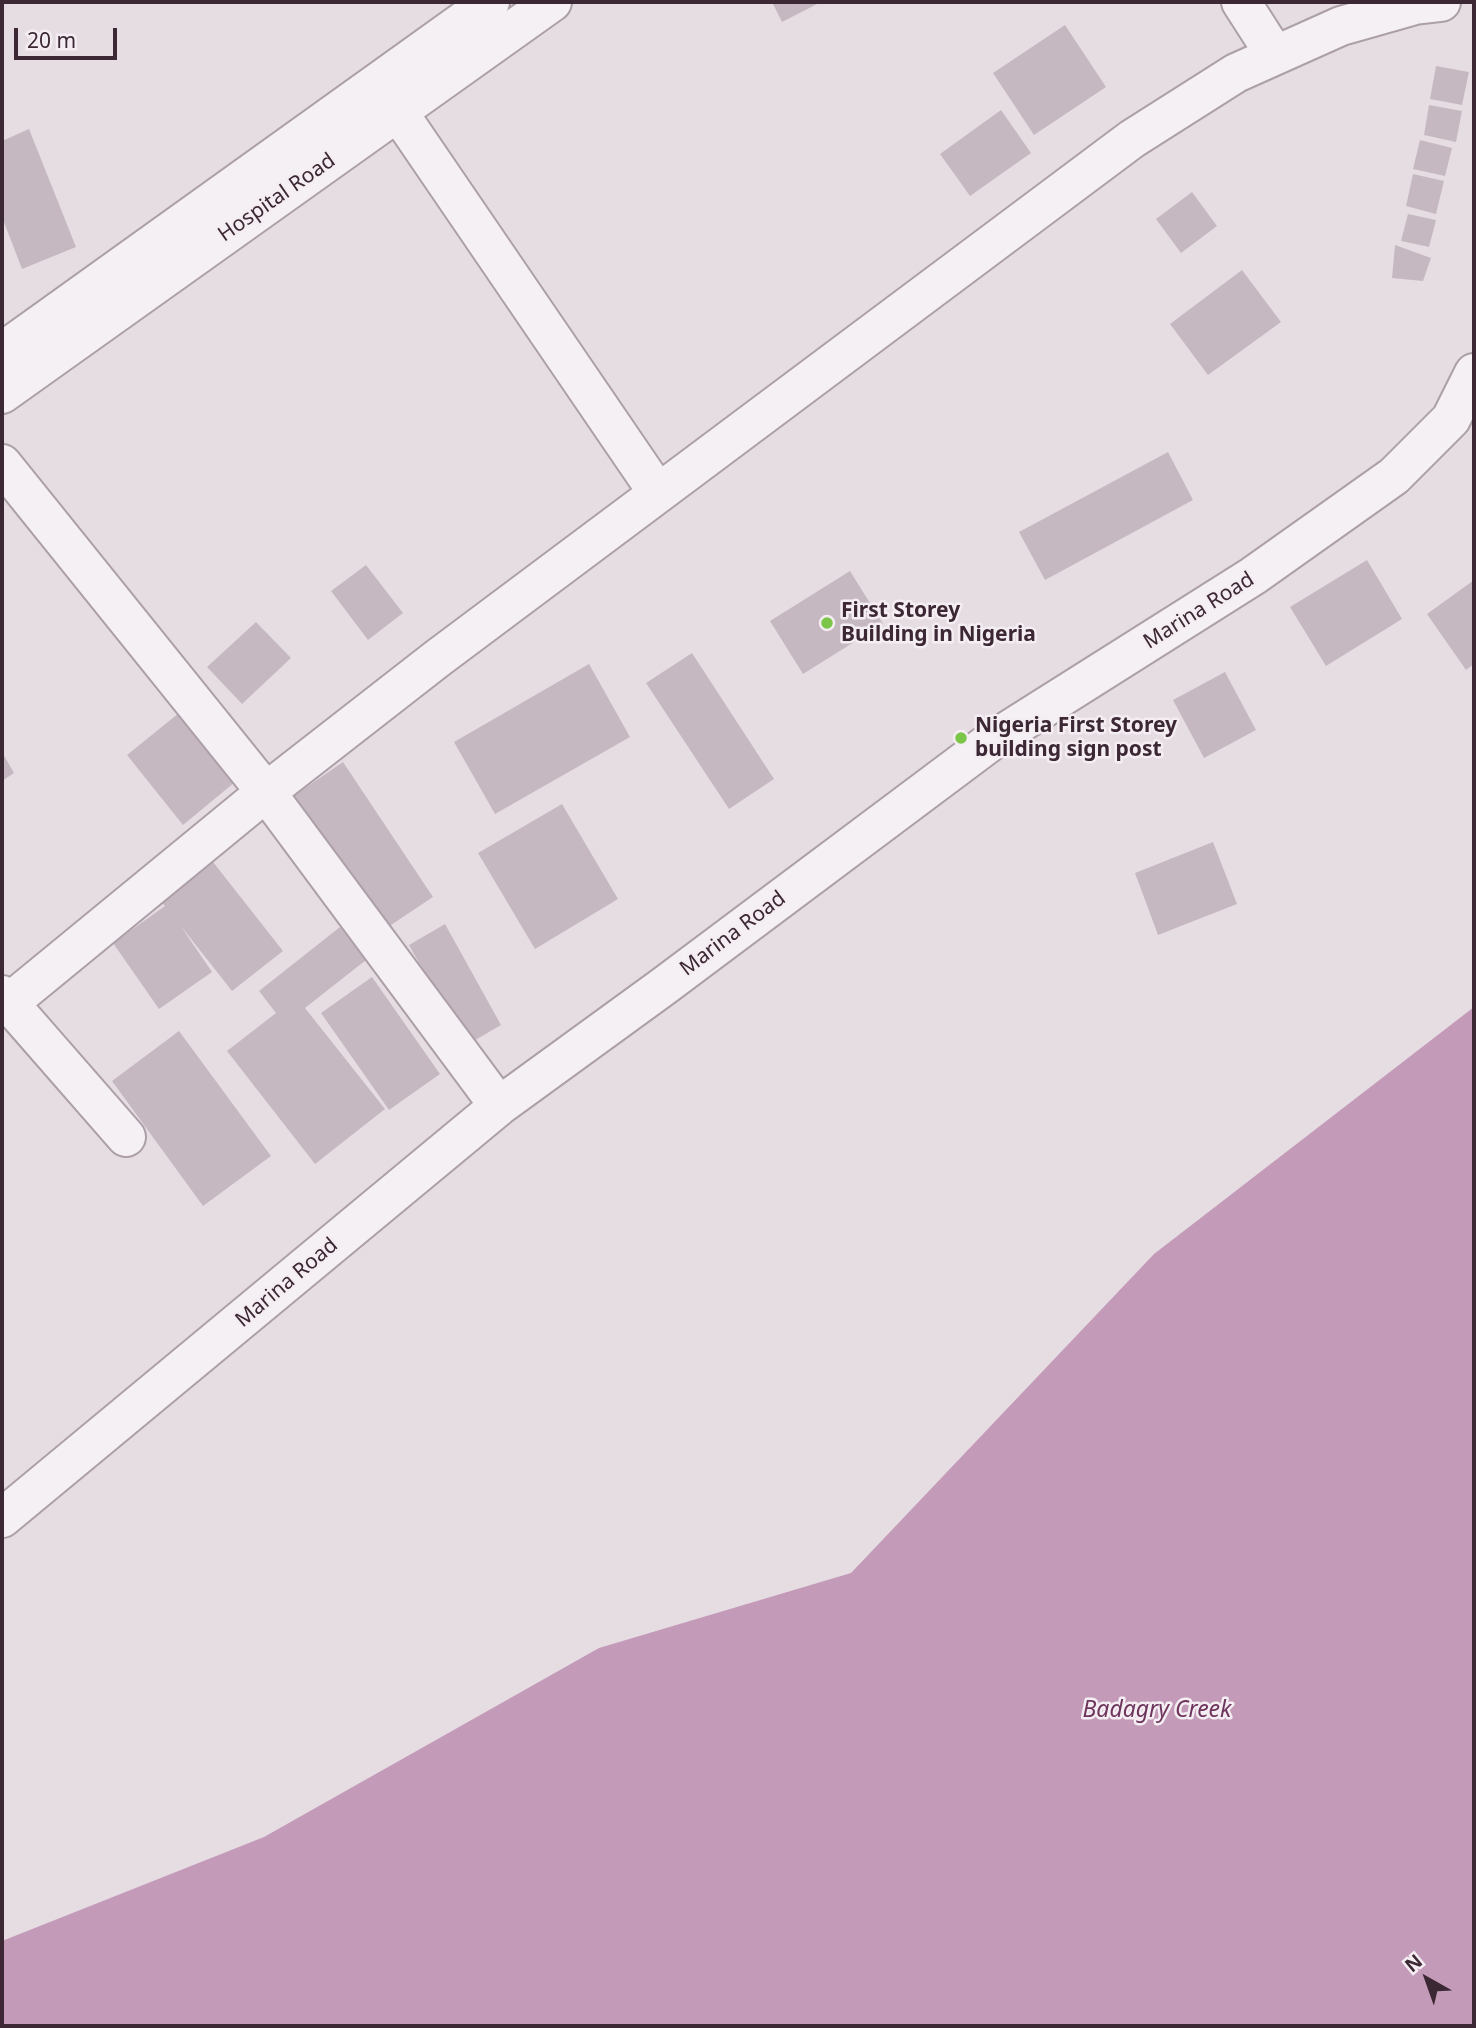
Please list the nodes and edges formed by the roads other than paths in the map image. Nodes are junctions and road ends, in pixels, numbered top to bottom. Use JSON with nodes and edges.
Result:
{"nodes":[{"id":1,"x":491,"y":2,"type":"edge"},
{"id":2,"x":552,"y":2,"type":"edge"},
{"id":3,"x":1241,"y":2,"type":"edge"},
{"id":4,"x":1441,"y":2,"type":"edge"},
{"id":5,"x":1275,"y":55,"type":"junction"},
{"id":6,"x":398,"y":112,"type":"junction"},
{"id":7,"x":2,"y":352,"type":"edge"},
{"id":8,"x":1474,"y":373,"type":"edge"},
{"id":9,"x":2,"y":394,"type":"edge"},
{"id":10,"x":2,"y":464,"type":"edge"},
{"id":11,"x":658,"y":493,"type":"junction"},
{"id":12,"x":266,"y":792,"type":"junction"},
{"id":13,"x":5,"y":999,"type":"edge"},
{"id":14,"x":499,"y":1107,"type":"junction"},
{"id":15,"x":126,"y":1137,"type":"dead end"},
{"id":16,"x":3,"y":1516,"type":"edge"}],
"edges":[{"from":1,"to":7,"type":"street","name":"Hospital Road"},
{"from":2,"to":6,"type":"street","name":"Hospital Road"},
{"from":3,"to":5,"type":"street"},
{"from":4,"to":5,"type":"street"},
{"from":5,"to":11,"type":"street"},
{"from":6,"to":9,"type":"street","name":"Hospital Road"},
{"from":6,"to":11,"type":"street"},
{"from":8,"to":14,"type":"street","name":"Marina Road"},
{"from":10,"to":12,"type":"street"},
{"from":11,"to":12,"type":"street"},
{"from":12,"to":13,"type":"street"},
{"from":12,"to":14,"type":"street"},
{"from":13,"to":15,"type":"street"},
{"from":14,"to":16,"type":"street","name":"Marina Road"}]}
